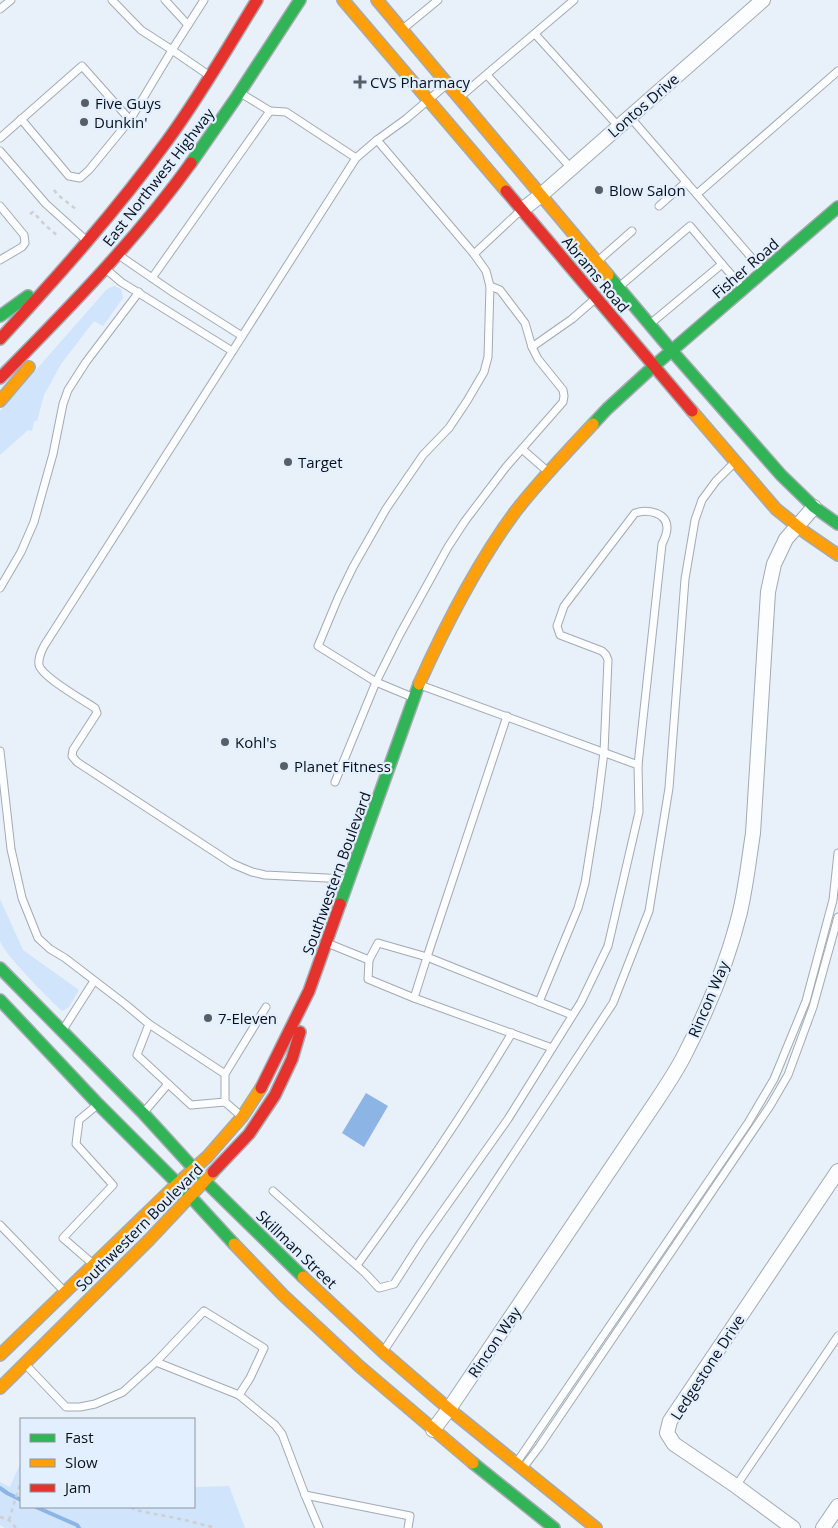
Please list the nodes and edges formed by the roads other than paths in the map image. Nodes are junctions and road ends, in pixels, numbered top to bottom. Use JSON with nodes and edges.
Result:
{"nodes":[{"id":1,"x":11,"y":0,"type":"edge"},
{"id":2,"x":112,"y":0,"type":"edge"},
{"id":3,"x":165,"y":0,"type":"edge"},
{"id":4,"x":204,"y":0,"type":"edge"},
{"id":5,"x":257,"y":0,"type":"edge"},
{"id":6,"x":300,"y":0,"type":"edge"},
{"id":7,"x":343,"y":0,"type":"edge"},
{"id":8,"x":377,"y":0,"type":"edge"},
{"id":9,"x":438,"y":0,"type":"edge"},
{"id":10,"x":574,"y":0,"type":"edge"},
{"id":11,"x":763,"y":0,"type":"edge"},
{"id":12,"x":0,"y":9,"type":"edge"},
{"id":13,"x":188,"y":26,"type":"junction"},
{"id":14,"x":402,"y":30,"type":"junction"},
{"id":15,"x":535,"y":34,"type":"junction"},
{"id":16,"x":172,"y":50,"type":"junction"},
{"id":17,"x":838,"y":71,"type":"edge"},
{"id":18,"x":487,"y":75,"type":"junction"},
{"id":19,"x":210,"y":76,"type":"junction"},
{"id":20,"x":448,"y":84,"type":"junction"},
{"id":21,"x":241,"y":93,"type":"junction"},
{"id":22,"x":459,"y":98,"type":"junction"},
{"id":23,"x":428,"y":100,"type":"junction"},
{"id":24,"x":270,"y":111,"type":"junction"},
{"id":25,"x":630,"y":117,"type":"junction"},
{"id":26,"x":21,"y":119,"type":"junction"},
{"id":27,"x":130,"y":120,"type":"junction"},
{"id":28,"x":619,"y":126,"type":"junction"},
{"id":29,"x":0,"y":138,"type":"edge"},
{"id":30,"x":378,"y":140,"type":"junction"},
{"id":31,"x":0,"y":151,"type":"edge"},
{"id":32,"x":356,"y":158,"type":"junction"},
{"id":33,"x":571,"y":168,"type":"junction"},
{"id":34,"x":686,"y":182,"type":"junction"},
{"id":35,"x":697,"y":194,"type":"junction"},
{"id":36,"x":541,"y":195,"type":"junction"},
{"id":37,"x":0,"y":206,"type":"edge"},
{"id":38,"x":660,"y":206,"type":"dead end"},
{"id":39,"x":838,"y":207,"type":"edge"},
{"id":40,"x":522,"y":210,"type":"junction"},
{"id":41,"x":632,"y":231,"type":"dead end"},
{"id":42,"x":91,"y":244,"type":"junction"},
{"id":43,"x":114,"y":253,"type":"junction"},
{"id":44,"x":474,"y":254,"type":"junction"},
{"id":45,"x":0,"y":260,"type":"edge"},
{"id":46,"x":597,"y":262,"type":"junction"},
{"id":47,"x":722,"y":264,"type":"junction"},
{"id":48,"x":102,"y":265,"type":"junction"},
{"id":49,"x":763,"y":272,"type":"junction"},
{"id":50,"x":58,"y":277,"type":"junction"},
{"id":51,"x":152,"y":278,"type":"junction"},
{"id":52,"x":490,"y":286,"type":"junction"},
{"id":53,"x":618,"y":287,"type":"junction"},
{"id":54,"x":744,"y":289,"type":"junction"},
{"id":55,"x":139,"y":292,"type":"junction"},
{"id":56,"x":597,"y":298,"type":"junction"},
{"id":57,"x":66,"y":310,"type":"junction"},
{"id":58,"x":0,"y":316,"type":"edge"},
{"id":59,"x":650,"y":324,"type":"junction"},
{"id":60,"x":242,"y":336,"type":"junction"},
{"id":61,"x":0,"y":339,"type":"edge"},
{"id":62,"x":50,"y":342,"type":"dead end"},
{"id":63,"x":532,"y":347,"type":"junction"},
{"id":64,"x":232,"y":351,"type":"junction"},
{"id":65,"x":672,"y":351,"type":"junction"},
{"id":66,"x":38,"y":357,"type":"dead end"},
{"id":67,"x":655,"y":365,"type":"junction"},
{"id":68,"x":0,"y":378,"type":"edge"},
{"id":69,"x":0,"y":401,"type":"edge"},
{"id":70,"x":522,"y":449,"type":"junction"},
{"id":71,"x":735,"y":461,"type":"junction"},
{"id":72,"x":548,"y":472,"type":"junction"},
{"id":73,"x":814,"y":508,"type":"junction"},
{"id":74,"x":838,"y":524,"type":"edge"},
{"id":75,"x":796,"y":527,"type":"junction"},
{"id":76,"x":838,"y":555,"type":"edge"},
{"id":77,"x":0,"y":588,"type":"edge"},
{"id":78,"x":376,"y":682,"type":"junction"},
{"id":79,"x":419,"y":684,"type":"junction"},
{"id":80,"x":415,"y":698,"type":"junction"},
{"id":81,"x":507,"y":716,"type":"junction"},
{"id":82,"x":0,"y":751,"type":"edge"},
{"id":83,"x":604,"y":752,"type":"junction"},
{"id":84,"x":638,"y":765,"type":"junction"},
{"id":85,"x":335,"y":782,"type":"dead end"},
{"id":86,"x":838,"y":853,"type":"edge"},
{"id":87,"x":349,"y":879,"type":"junction"},
{"id":88,"x":838,"y":917,"type":"edge"},
{"id":89,"x":327,"y":942,"type":"junction"},
{"id":90,"x":427,"y":957,"type":"junction"},
{"id":91,"x":369,"y":960,"type":"junction"},
{"id":92,"x":0,"y":968,"type":"edge"},
{"id":93,"x":94,"y":981,"type":"junction"},
{"id":94,"x":309,"y":991,"type":"junction"},
{"id":95,"x":414,"y":998,"type":"junction"},
{"id":96,"x":0,"y":1000,"type":"edge"},
{"id":97,"x":539,"y":1002,"type":"junction"},
{"id":98,"x":266,"y":1007,"type":"dead end"},
{"id":99,"x":572,"y":1016,"type":"junction"},
{"id":100,"x":149,"y":1024,"type":"junction"},
{"id":101,"x":512,"y":1033,"type":"junction"},
{"id":102,"x":55,"y":1040,"type":"junction"},
{"id":103,"x":552,"y":1048,"type":"junction"},
{"id":104,"x":225,"y":1074,"type":"junction"},
{"id":105,"x":168,"y":1084,"type":"junction"},
{"id":106,"x":225,"y":1102,"type":"junction"},
{"id":107,"x":98,"y":1104,"type":"junction"},
{"id":108,"x":143,"y":1113,"type":"junction"},
{"id":109,"x":242,"y":1117,"type":"junction"},
{"id":110,"x":194,"y":1168,"type":"junction"},
{"id":111,"x":838,"y":1171,"type":"edge"},
{"id":112,"x":206,"y":1182,"type":"junction"},
{"id":113,"x":177,"y":1184,"type":"junction"},
{"id":114,"x":273,"y":1191,"type":"dead end"},
{"id":115,"x":190,"y":1196,"type":"junction"},
{"id":116,"x":0,"y":1225,"type":"edge"},
{"id":117,"x":93,"y":1265,"type":"junction"},
{"id":118,"x":357,"y":1265,"type":"junction"},
{"id":119,"x":64,"y":1292,"type":"junction"},
{"id":120,"x":838,"y":1336,"type":"edge"},
{"id":121,"x":4,"y":1350,"type":"edge"},
{"id":122,"x":383,"y":1352,"type":"junction"},
{"id":123,"x":156,"y":1362,"type":"junction"},
{"id":124,"x":24,"y":1363,"type":"junction"},
{"id":125,"x":0,"y":1388,"type":"edge"},
{"id":126,"x":239,"y":1395,"type":"junction"},
{"id":127,"x":449,"y":1409,"type":"junction"},
{"id":128,"x":432,"y":1430,"type":"junction"},
{"id":129,"x":519,"y":1466,"type":"junction"},
{"id":130,"x":736,"y":1486,"type":"junction"},
{"id":131,"x":305,"y":1495,"type":"junction"},
{"id":132,"x":838,"y":1506,"type":"edge"},
{"id":133,"x":319,"y":1528,"type":"edge"},
{"id":134,"x":408,"y":1528,"type":"edge"},
{"id":135,"x":554,"y":1528,"type":"edge"},
{"id":136,"x":596,"y":1528,"type":"edge"},
{"id":137,"x":793,"y":1528,"type":"edge"},
{"id":138,"x":823,"y":1528,"type":"edge"}],
"edges":[{"from":1,"to":12,"type":"lane"},
{"from":2,"to":16,"type":"lane"},
{"from":3,"to":13,"type":"lane"},
{"from":4,"to":13,"type":"lane"},
{"from":5,"to":19,"type":"main road","name":"East Northwest Highway"},
{"from":6,"to":21,"type":"main road","name":"East Northwest Highway"},
{"from":7,"to":23,"type":"main road","name":"Abrams Road"},
{"from":8,"to":14,"type":"main road","name":"Abrams Road"},
{"from":9,"to":14,"type":"lane"},
{"from":10,"to":15,"type":"lane"},
{"from":11,"to":25,"type":"street","name":"Lontos Drive"},
{"from":13,"to":16,"type":"lane"},
{"from":14,"to":20,"type":"main road","name":"Abrams Road"},
{"from":15,"to":18,"type":"lane"},
{"from":15,"to":28,"type":"lane"},
{"from":16,"to":19,"type":"lane"},
{"from":16,"to":27,"type":"lane"},
{"from":17,"to":35,"type":"lane"},
{"from":18,"to":22,"type":"lane"},
{"from":18,"to":33,"type":"lane"},
{"from":19,"to":42,"type":"main road","name":"East Northwest Highway"},
{"from":20,"to":22,"type":"main road","name":"Abrams Road"},
{"from":20,"to":23,"type":"lane"},
{"from":21,"to":24,"type":"lane"},
{"from":21,"to":43,"type":"main road","name":"East Northwest Highway"},
{"from":22,"to":36,"type":"main road","name":"Abrams Road"},
{"from":23,"to":30,"type":"lane"},
{"from":23,"to":40,"type":"main road","name":"Abrams Road"},
{"from":24,"to":32,"type":"lane"},
{"from":24,"to":51,"type":"lane"},
{"from":25,"to":28,"type":"street","name":"Lontos Drive"},
{"from":25,"to":34,"type":"lane"},
{"from":26,"to":27,"type":"lane"},
{"from":26,"to":27,"type":"lane"},
{"from":26,"to":29,"type":"lane"},
{"from":28,"to":33,"type":"street","name":"Lontos Drive"},
{"from":30,"to":32,"type":"lane"},
{"from":30,"to":44,"type":"lane"},
{"from":31,"to":42,"type":"lane"},
{"from":32,"to":60,"type":"lane"},
{"from":33,"to":36,"type":"street","name":"Lontos Drive"},
{"from":34,"to":35,"type":"lane"},
{"from":34,"to":38,"type":"lane"},
{"from":35,"to":49,"type":"lane"},
{"from":36,"to":40,"type":"street","name":"Lontos Drive"},
{"from":36,"to":46,"type":"main road","name":"Abrams Road"},
{"from":37,"to":45,"type":"lane"},
{"from":39,"to":49,"type":"main road","name":"Fisher Road"},
{"from":40,"to":44,"type":"lane"},
{"from":40,"to":56,"type":"main road","name":"Abrams Road"},
{"from":41,"to":46,"type":"lane"},
{"from":42,"to":50,"type":"main road","name":"East Northwest Highway"},
{"from":43,"to":48,"type":"main road","name":"East Northwest Highway"},
{"from":43,"to":51,"type":"lane"},
{"from":44,"to":52,"type":"lane"},
{"from":46,"to":53,"type":"main road","name":"Abrams Road"},
{"from":47,"to":53,"type":"lane"},
{"from":47,"to":54,"type":"lane"},
{"from":47,"to":59,"type":"lane"},
{"from":48,"to":55,"type":"lane"},
{"from":48,"to":57,"type":"main road","name":"East Northwest Highway"},
{"from":49,"to":54,"type":"main road","name":"Fisher Road"},
{"from":50,"to":58,"type":"main road"},
{"from":50,"to":61,"type":"main road","name":"East Northwest Highway"},
{"from":51,"to":60,"type":"lane"},
{"from":52,"to":63,"type":"lane"},
{"from":52,"to":78,"type":"lane"},
{"from":53,"to":59,"type":"main road","name":"Abrams Road"},
{"from":54,"to":65,"type":"main road","name":"Fisher Road"},
{"from":55,"to":64,"type":"lane"},
{"from":55,"to":77,"type":"lane"},
{"from":56,"to":63,"type":"lane"},
{"from":56,"to":67,"type":"main road","name":"Abrams Road"},
{"from":57,"to":62,"type":"main road"},
{"from":57,"to":68,"type":"main road","name":"East Northwest Highway"},
{"from":59,"to":65,"type":"main road","name":"Abrams Road"},
{"from":60,"to":64,"type":"lane"},
{"from":63,"to":70,"type":"lane"},
{"from":64,"to":87,"type":"lane"},
{"from":65,"to":67,"type":"main road","name":"Southwestern Boulevard"},
{"from":65,"to":73,"type":"main road","name":"Abrams Road"},
{"from":66,"to":69,"type":"main road"},
{"from":67,"to":71,"type":"main road","name":"Abrams Road"},
{"from":67,"to":72,"type":"main road","name":"Southwestern Boulevard"},
{"from":70,"to":72,"type":"lane"},
{"from":70,"to":78,"type":"lane"},
{"from":71,"to":75,"type":"main road","name":"Abrams Road"},
{"from":71,"to":122,"type":"lane"},
{"from":72,"to":79,"type":"main road","name":"Southwestern Boulevard"},
{"from":73,"to":74,"type":"main road","name":"Abrams Road"},
{"from":73,"to":75,"type":"street","name":"Rincon Way"},
{"from":75,"to":76,"type":"main road","name":"Abrams Road"},
{"from":75,"to":127,"type":"street","name":"Rincon Way"},
{"from":78,"to":80,"type":"lane"},
{"from":78,"to":85,"type":"lane"},
{"from":79,"to":80,"type":"main road","name":"Southwestern Boulevard"},
{"from":79,"to":81,"type":"lane"},
{"from":80,"to":87,"type":"main road","name":"Southwestern Boulevard"},
{"from":81,"to":83,"type":"lane"},
{"from":81,"to":90,"type":"lane"},
{"from":82,"to":93,"type":"lane"},
{"from":83,"to":84,"type":"lane"},
{"from":83,"to":84,"type":"lane"},
{"from":83,"to":97,"type":"lane"},
{"from":84,"to":99,"type":"lane"},
{"from":86,"to":129,"type":"lane"},
{"from":87,"to":89,"type":"main road","name":"Southwestern Boulevard"},
{"from":88,"to":129,"type":"lane"},
{"from":89,"to":91,"type":"lane"},
{"from":89,"to":94,"type":"main road","name":"Southwestern Boulevard"},
{"from":90,"to":91,"type":"lane"},
{"from":90,"to":95,"type":"lane"},
{"from":90,"to":97,"type":"lane"},
{"from":91,"to":95,"type":"lane"},
{"from":92,"to":102,"type":"main road","name":"Skillman Street"},
{"from":93,"to":100,"type":"lane"},
{"from":93,"to":102,"type":"lane"},
{"from":94,"to":109,"type":"main road","name":"Southwestern Boulevard"},
{"from":94,"to":112,"type":"main road","name":"Southwestern Boulevard"},
{"from":95,"to":101,"type":"lane"},
{"from":96,"to":102,"type":"main road","name":"Skillman Street"},
{"from":97,"to":99,"type":"lane"},
{"from":98,"to":104,"type":"lane"},
{"from":99,"to":103,"type":"lane"},
{"from":100,"to":104,"type":"lane"},
{"from":100,"to":105,"type":"lane"},
{"from":101,"to":103,"type":"lane"},
{"from":101,"to":118,"type":"lane"},
{"from":102,"to":107,"type":"main road","name":"Skillman Street"},
{"from":102,"to":108,"type":"main road","name":"Skillman Street"},
{"from":103,"to":118,"type":"lane"},
{"from":104,"to":106,"type":"lane"},
{"from":105,"to":106,"type":"lane"},
{"from":105,"to":108,"type":"lane"},
{"from":106,"to":109,"type":"lane"},
{"from":107,"to":113,"type":"main road","name":"Skillman Street"},
{"from":107,"to":117,"type":"lane"},
{"from":108,"to":110,"type":"main road","name":"Skillman Street"},
{"from":109,"to":110,"type":"main road","name":"Southwestern Boulevard"},
{"from":110,"to":112,"type":"main road","name":"Skillman Street"},
{"from":110,"to":113,"type":"main road","name":"Southwestern Boulevard"},
{"from":111,"to":130,"type":"street","name":"Ledgestone Drive"},
{"from":112,"to":115,"type":"main road","name":"Southwestern Boulevard"},
{"from":112,"to":122,"type":"main road","name":"Skillman Street"},
{"from":113,"to":115,"type":"main road","name":"Skillman Street"},
{"from":113,"to":117,"type":"main road","name":"Southwestern Boulevard"},
{"from":114,"to":118,"type":"lane"},
{"from":115,"to":124,"type":"main road","name":"Southwestern Boulevard"},
{"from":115,"to":128,"type":"main road","name":"Skillman Street"},
{"from":116,"to":119,"type":"lane"},
{"from":117,"to":119,"type":"main road","name":"Southwestern Boulevard"},
{"from":119,"to":121,"type":"main road","name":"Southwestern Boulevard"},
{"from":120,"to":130,"type":"lane"},
{"from":121,"to":124,"type":"main road"},
{"from":122,"to":127,"type":"main road","name":"Skillman Street"},
{"from":123,"to":124,"type":"lane"},
{"from":123,"to":126,"type":"lane"},
{"from":123,"to":126,"type":"lane"},
{"from":124,"to":125,"type":"main road","name":"Southwestern Boulevard"},
{"from":126,"to":131,"type":"lane"},
{"from":127,"to":128,"type":"street","name":"Rincon Way"},
{"from":127,"to":129,"type":"main road","name":"Skillman Street"},
{"from":128,"to":135,"type":"main road","name":"Skillman Street"},
{"from":129,"to":136,"type":"main road","name":"Skillman Street"},
{"from":130,"to":137,"type":"street","name":"Ledgestone Drive"},
{"from":131,"to":133,"type":"lane"},
{"from":131,"to":134,"type":"lane"},
{"from":132,"to":138,"type":"street"}]}
